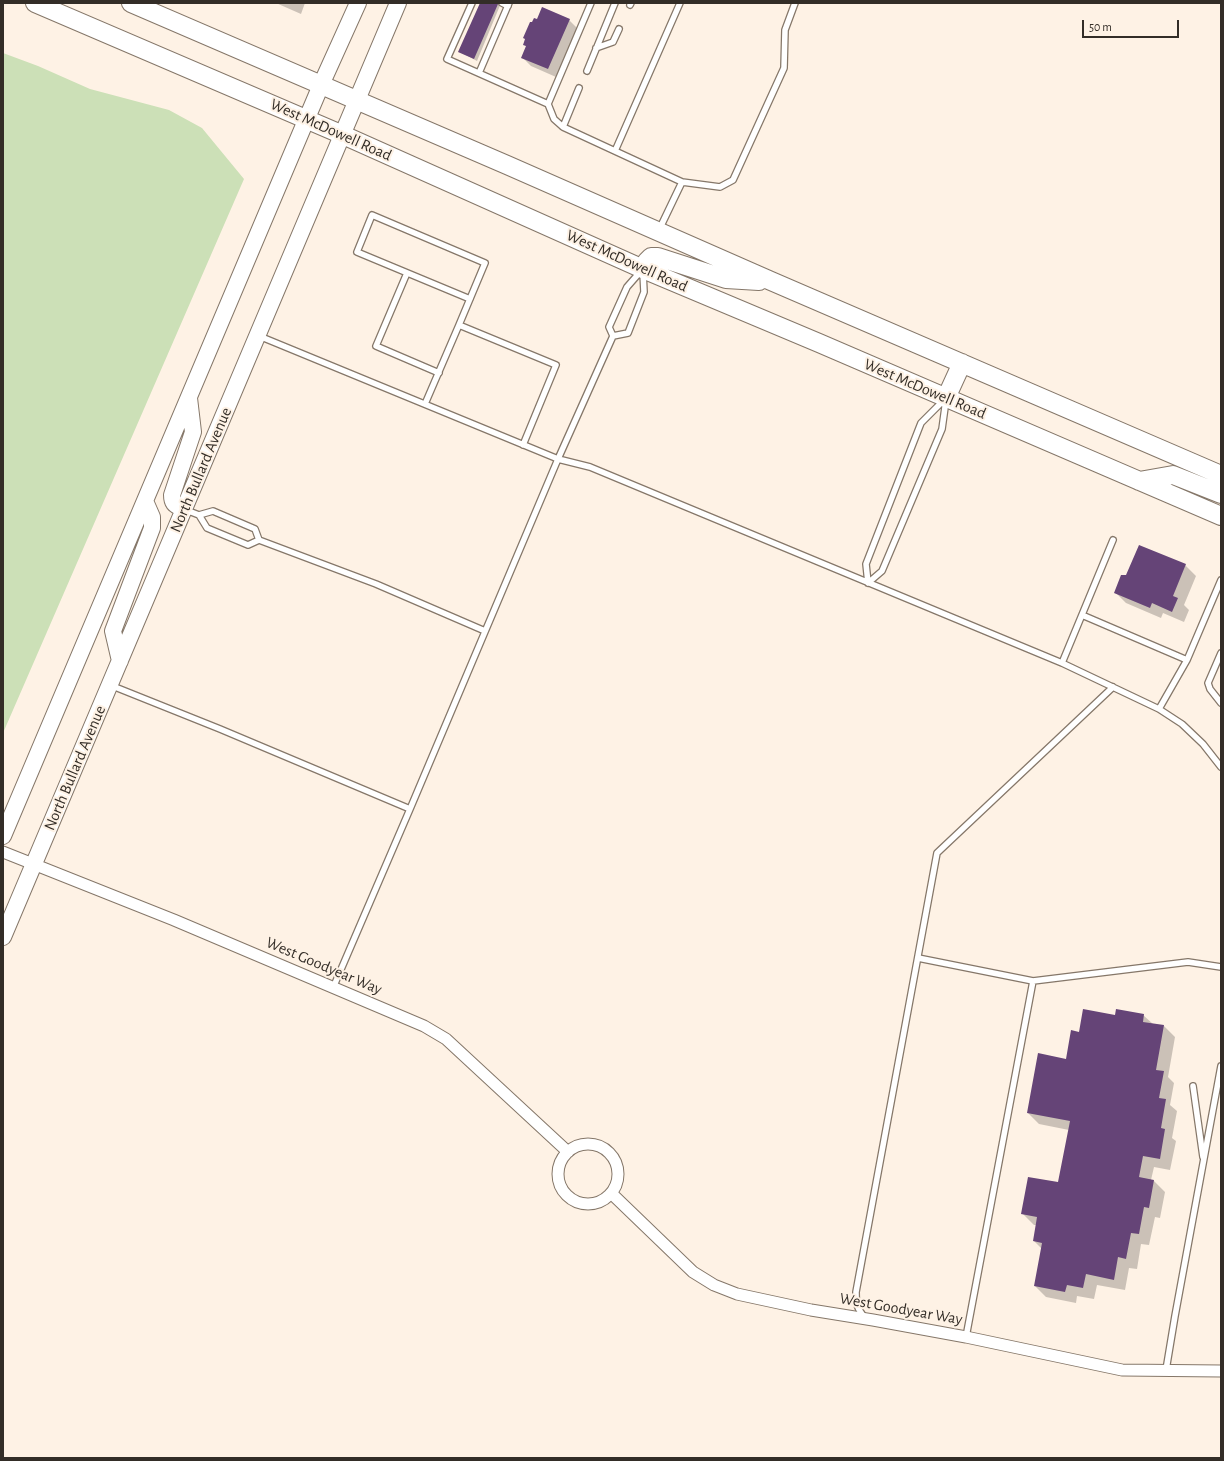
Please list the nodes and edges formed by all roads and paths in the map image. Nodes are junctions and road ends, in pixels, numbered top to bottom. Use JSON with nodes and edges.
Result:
{"nodes":[{"id":1,"x":35,"y":3,"type":"edge"},
{"id":2,"x":132,"y":3,"type":"edge"},
{"id":3,"x":358,"y":3,"type":"edge"},
{"id":4,"x":398,"y":3,"type":"edge"},
{"id":5,"x":472,"y":3,"type":"edge"},
{"id":6,"x":502,"y":3,"type":"edge"},
{"id":7,"x":591,"y":3,"type":"edge"},
{"id":8,"x":615,"y":3,"type":"edge"},
{"id":9,"x":680,"y":3,"type":"edge"},
{"id":10,"x":794,"y":3,"type":"edge"},
{"id":11,"x":509,"y":4,"type":"edge"},
{"id":12,"x":619,"y":28,"type":"dead end"},
{"id":13,"x":596,"y":48,"type":"junction"},
{"id":14,"x":587,"y":71,"type":"dead end"},
{"id":15,"x":479,"y":73,"type":"junction"},
{"id":16,"x":321,"y":85,"type":"junction"},
{"id":17,"x":579,"y":88,"type":"dead end"},
{"id":18,"x":357,"y":100,"type":"junction"},
{"id":19,"x":548,"y":104,"type":"junction"},
{"id":20,"x":307,"y":119,"type":"junction"},
{"id":21,"x":562,"y":127,"type":"junction"},
{"id":22,"x":342,"y":135,"type":"junction"},
{"id":23,"x":615,"y":151,"type":"junction"},
{"id":24,"x":682,"y":182,"type":"junction"},
{"id":25,"x":658,"y":232,"type":"junction"},
{"id":26,"x":643,"y":269,"type":"junction"},
{"id":27,"x":407,"y":273,"type":"junction"},
{"id":28,"x":771,"y":282,"type":"junction"},
{"id":29,"x":470,"y":299,"type":"junction"},
{"id":30,"x":459,"y":325,"type":"junction"},
{"id":31,"x":258,"y":336,"type":"junction"},
{"id":32,"x":613,"y":336,"type":"junction"},
{"id":33,"x":962,"y":362,"type":"junction"},
{"id":34,"x":439,"y":373,"type":"junction"},
{"id":35,"x":189,"y":396,"type":"junction"},
{"id":36,"x":946,"y":398,"type":"junction"},
{"id":37,"x":425,"y":404,"type":"junction"},
{"id":38,"x":523,"y":445,"type":"junction"},
{"id":39,"x":558,"y":459,"type":"junction"},
{"id":40,"x":1221,"y":475,"type":"edge"},
{"id":41,"x":1139,"y":481,"type":"junction"},
{"id":42,"x":1221,"y":494,"type":"edge"},
{"id":43,"x":145,"y":501,"type":"junction"},
{"id":44,"x":192,"y":512,"type":"junction"},
{"id":45,"x":1221,"y":516,"type":"edge"},
{"id":46,"x":259,"y":540,"type":"junction"},
{"id":47,"x":1113,"y":540,"type":"dead end"},
{"id":48,"x":1221,"y":580,"type":"edge"},
{"id":49,"x":868,"y":583,"type":"junction"},
{"id":50,"x":1082,"y":615,"type":"junction"},
{"id":51,"x":485,"y":632,"type":"junction"},
{"id":52,"x":1221,"y":653,"type":"edge"},
{"id":53,"x":1186,"y":660,"type":"junction"},
{"id":54,"x":120,"y":661,"type":"junction"},
{"id":55,"x":1062,"y":663,"type":"junction"},
{"id":56,"x":110,"y":685,"type":"junction"},
{"id":57,"x":1113,"y":687,"type":"junction"},
{"id":58,"x":1221,"y":703,"type":"edge"},
{"id":59,"x":1160,"y":709,"type":"junction"},
{"id":60,"x":1221,"y":767,"type":"edge"},
{"id":61,"x":410,"y":809,"type":"junction"},
{"id":62,"x":3,"y":836,"type":"edge"},
{"id":63,"x":3,"y":852,"type":"edge"},
{"id":64,"x":34,"y":864,"type":"junction"},
{"id":65,"x":3,"y":937,"type":"edge"},
{"id":66,"x":918,"y":958,"type":"junction"},
{"id":67,"x":1221,"y":967,"type":"edge"},
{"id":68,"x":1033,"y":981,"type":"junction"},
{"id":69,"x":333,"y":988,"type":"junction"},
{"id":70,"x":1221,"y":1066,"type":"edge"},
{"id":71,"x":1193,"y":1086,"type":"dead end"},
{"id":72,"x":568,"y":1152,"type":"junction"},
{"id":73,"x":1203,"y":1162,"type":"junction"},
{"id":74,"x":611,"y":1193,"type":"junction"},
{"id":75,"x":865,"y":1318,"type":"junction"},
{"id":76,"x":966,"y":1337,"type":"junction"},
{"id":77,"x":1166,"y":1370,"type":"junction"},
{"id":78,"x":1221,"y":1371,"type":"edge"}],
"edges":[{"from":1,"to":20,"type":"main road","name":"West McDowell Road"},
{"from":2,"to":16,"type":"main road"},
{"from":3,"to":16,"type":"main road"},
{"from":4,"to":18,"type":"main road","name":"North Bullard Avenue"},
{"from":5,"to":15,"type":"lane"},
{"from":6,"to":11,"type":"lane"},
{"from":7,"to":19,"type":"lane"},
{"from":8,"to":13,"type":"lane"},
{"from":9,"to":23,"type":"lane"},
{"from":10,"to":24,"type":"lane"},
{"from":11,"to":15,"type":"lane"},
{"from":12,"to":13,"type":"lane"},
{"from":13,"to":14,"type":"lane"},
{"from":15,"to":19,"type":"lane"},
{"from":16,"to":18,"type":"main road"},
{"from":16,"to":20,"type":"main road"},
{"from":17,"to":21,"type":"lane"},
{"from":18,"to":22,"type":"main road","name":"North Bullard Avenue"},
{"from":18,"to":25,"type":"main road"},
{"from":19,"to":21,"type":"lane"},
{"from":20,"to":22,"type":"main road","name":"West McDowell Road"},
{"from":20,"to":35,"type":"main road"},
{"from":21,"to":23,"type":"lane"},
{"from":22,"to":26,"type":"main road","name":"West McDowell Road"},
{"from":22,"to":31,"type":"main road","name":"North Bullard Avenue"},
{"from":23,"to":24,"type":"lane"},
{"from":24,"to":25,"type":"lane"},
{"from":25,"to":28,"type":"main road"},
{"from":26,"to":28,"type":"main road"},
{"from":26,"to":32,"type":"lane"},
{"from":26,"to":32,"type":"lane"},
{"from":26,"to":36,"type":"main road","name":"West McDowell Road"},
{"from":27,"to":29,"type":"lane"},
{"from":27,"to":29,"type":"lane"},
{"from":27,"to":34,"type":"lane"},
{"from":28,"to":33,"type":"main road"},
{"from":29,"to":30,"type":"lane"},
{"from":30,"to":34,"type":"lane"},
{"from":30,"to":38,"type":"lane"},
{"from":31,"to":37,"type":"lane"},
{"from":31,"to":44,"type":"main road","name":"North Bullard Avenue"},
{"from":32,"to":39,"type":"lane"},
{"from":33,"to":36,"type":"main road"},
{"from":33,"to":40,"type":"main road"},
{"from":34,"to":37,"type":"lane"},
{"from":35,"to":43,"type":"main road"},
{"from":35,"to":44,"type":"main road"},
{"from":36,"to":41,"type":"main road","name":"West McDowell Road"},
{"from":36,"to":49,"type":"lane"},
{"from":36,"to":49,"type":"lane"},
{"from":37,"to":38,"type":"lane"},
{"from":38,"to":39,"type":"lane"},
{"from":39,"to":49,"type":"lane"},
{"from":39,"to":51,"type":"lane"},
{"from":41,"to":42,"type":"main road"},
{"from":41,"to":45,"type":"main road","name":"West McDowell Road"},
{"from":43,"to":54,"type":"main road"},
{"from":43,"to":62,"type":"main road"},
{"from":44,"to":46,"type":"lane"},
{"from":44,"to":46,"type":"lane"},
{"from":44,"to":54,"type":"main road","name":"North Bullard Avenue"},
{"from":46,"to":51,"type":"lane"},
{"from":47,"to":50,"type":"lane"},
{"from":48,"to":53,"type":"lane"},
{"from":49,"to":55,"type":"lane"},
{"from":50,"to":53,"type":"lane"},
{"from":50,"to":55,"type":"lane"},
{"from":51,"to":61,"type":"lane"},
{"from":52,"to":58,"type":"lane"},
{"from":53,"to":59,"type":"lane"},
{"from":54,"to":56,"type":"main road","name":"North Bullard Avenue"},
{"from":55,"to":57,"type":"lane"},
{"from":56,"to":61,"type":"lane"},
{"from":56,"to":64,"type":"main road","name":"North Bullard Avenue"},
{"from":57,"to":59,"type":"lane"},
{"from":57,"to":66,"type":"lane"},
{"from":59,"to":60,"type":"lane"},
{"from":61,"to":69,"type":"lane"},
{"from":63,"to":64,"type":"street","name":"West Goodyear Way"},
{"from":64,"to":65,"type":"main road","name":"North Bullard Avenue"},
{"from":64,"to":69,"type":"street","name":"West Goodyear Way"},
{"from":66,"to":68,"type":"lane"},
{"from":66,"to":75,"type":"lane"},
{"from":67,"to":68,"type":"lane"},
{"from":68,"to":76,"type":"lane"},
{"from":69,"to":72,"type":"street","name":"West Goodyear Way"},
{"from":70,"to":73,"type":"lane"},
{"from":71,"to":73,"type":"lane"},
{"from":72,"to":74,"type":"street"},
{"from":72,"to":74,"type":"street"},
{"from":73,"to":77,"type":"lane"},
{"from":74,"to":75,"type":"street","name":"West Goodyear Way"},
{"from":75,"to":76,"type":"street","name":"West Goodyear Way"},
{"from":76,"to":77,"type":"street","name":"West Goodyear Way"},
{"from":77,"to":78,"type":"street","name":"West Goodyear Way"}]}
